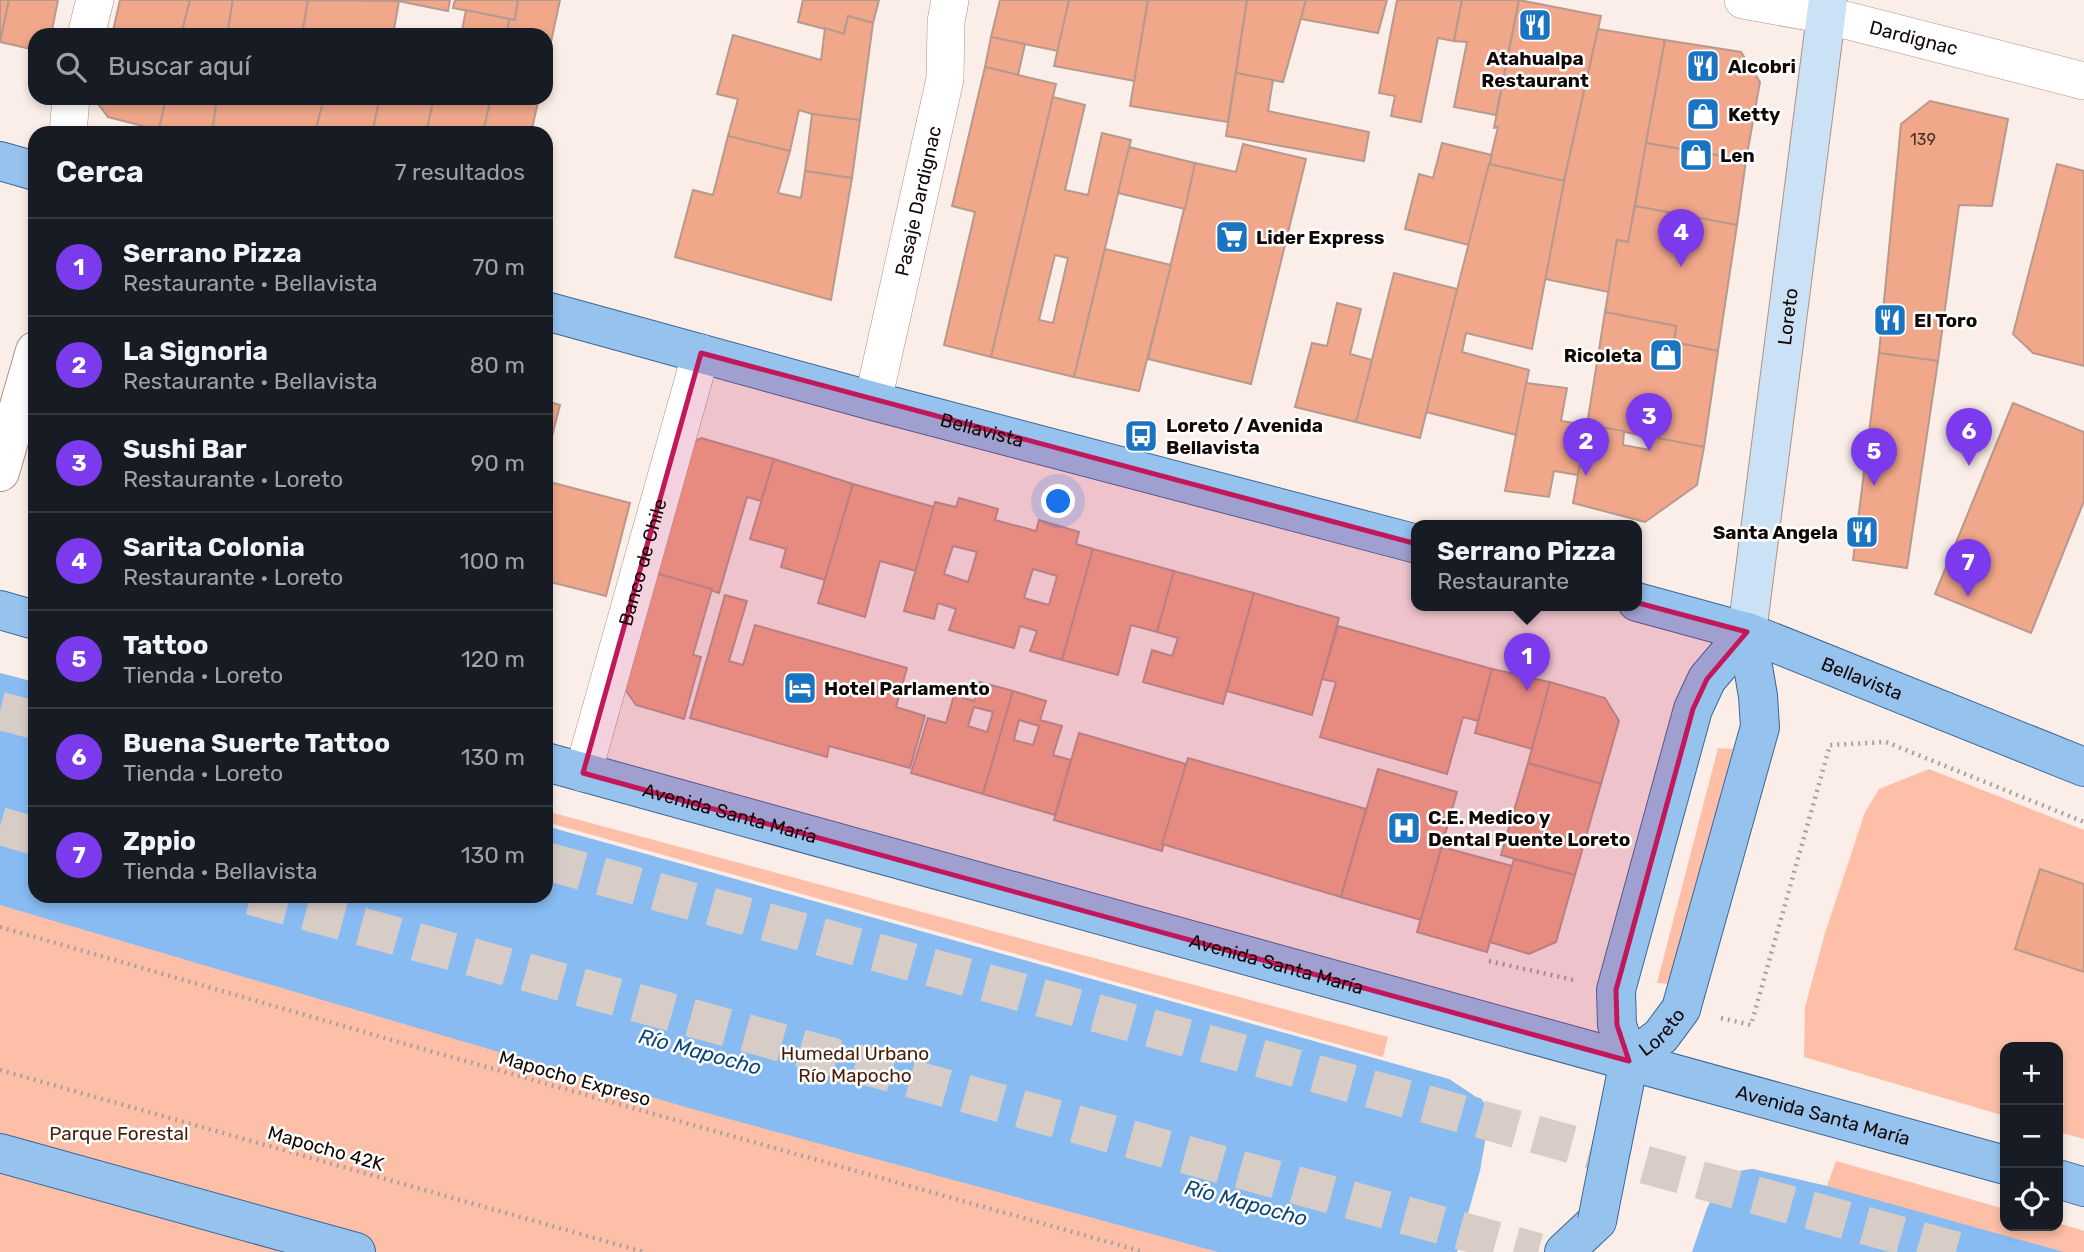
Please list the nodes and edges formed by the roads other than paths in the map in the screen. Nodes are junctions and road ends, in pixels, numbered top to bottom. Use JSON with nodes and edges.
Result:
{"nodes":[{"id":1,"x":95,"y":0,"type":"edge"},
{"id":2,"x":950,"y":0,"type":"edge"},
{"id":3,"x":1743,"y":0,"type":"edge"},
{"id":4,"x":1827,"y":7,"type":"edge"},
{"id":5,"x":88,"y":28,"type":"edge"},
{"id":6,"x":2084,"y":81,"type":"edge"},
{"id":7,"x":70,"y":105,"type":"edge"},
{"id":8,"x":69,"y":126,"type":"edge"},
{"id":9,"x":0,"y":161,"type":"edge"},
{"id":10,"x":28,"y":169,"type":"edge"},
{"id":11,"x":553,"y":313,"type":"edge"},
{"id":12,"x":701,"y":353,"type":"junction"},
{"id":13,"x":28,"y":375,"type":"edge"},
{"id":14,"x":873,"y":401,"type":"junction"},
{"id":15,"x":0,"y":472,"type":"edge"},
{"id":16,"x":1411,"y":542,"type":"edge"},
{"id":17,"x":1642,"y":603,"type":"edge"},
{"id":18,"x":0,"y":610,"type":"edge"},
{"id":19,"x":28,"y":618,"type":"edge"},
{"id":20,"x":1747,"y":632,"type":"junction"},
{"id":21,"x":553,"y":764,"type":"edge"},
{"id":22,"x":2084,"y":767,"type":"edge"},
{"id":23,"x":583,"y":773,"type":"junction"},
{"id":24,"x":1629,"y":1061,"type":"junction"},
{"id":25,"x":0,"y":1153,"type":"edge"},
{"id":26,"x":2000,"y":1164,"type":"edge"},
{"id":27,"x":2063,"y":1181,"type":"edge"},
{"id":28,"x":2084,"y":1187,"type":"edge"},
{"id":29,"x":1594,"y":1237,"type":"edge"},
{"id":30,"x":356,"y":1252,"type":"edge"},
{"id":31,"x":1564,"y":1252,"type":"edge"}],
"edges":[{"from":1,"to":5,"type":"street"},
{"from":2,"to":14,"type":"street","name":"Pasaje Dardignac"},
{"from":3,"to":4,"type":"street","name":"Dardignac"},
{"from":4,"to":6,"type":"street","name":"Dardignac"},
{"from":4,"to":20,"type":"main road","name":"Loreto"},
{"from":7,"to":8,"type":"street"},
{"from":9,"to":10,"type":"main road"},
{"from":11,"to":12,"type":"main road","name":"Bellavista"},
{"from":12,"to":14,"type":"main road","name":"Bellavista"},
{"from":12,"to":23,"type":"street","name":"Banco de Chile"},
{"from":13,"to":15,"type":"street"},
{"from":14,"to":16,"type":"main road","name":"Bellavista"},
{"from":17,"to":20,"type":"main road","name":"Bellavista"},
{"from":18,"to":19,"type":"main road"},
{"from":20,"to":22,"type":"main road","name":"Bellavista"},
{"from":20,"to":24,"type":"main road","name":"Loreto"},
{"from":20,"to":24,"type":"main road","name":"Loreto"},
{"from":21,"to":23,"type":"main road","name":"Avenida Santa María"},
{"from":23,"to":24,"type":"main road","name":"Avenida Santa María"},
{"from":24,"to":26,"type":"main road","name":"Avenida Santa María"},
{"from":24,"to":29,"type":"main road","bridge":true},
{"from":25,"to":30,"type":"main road"},
{"from":27,"to":28,"type":"main road"},
{"from":29,"to":31,"type":"main road"}]}
